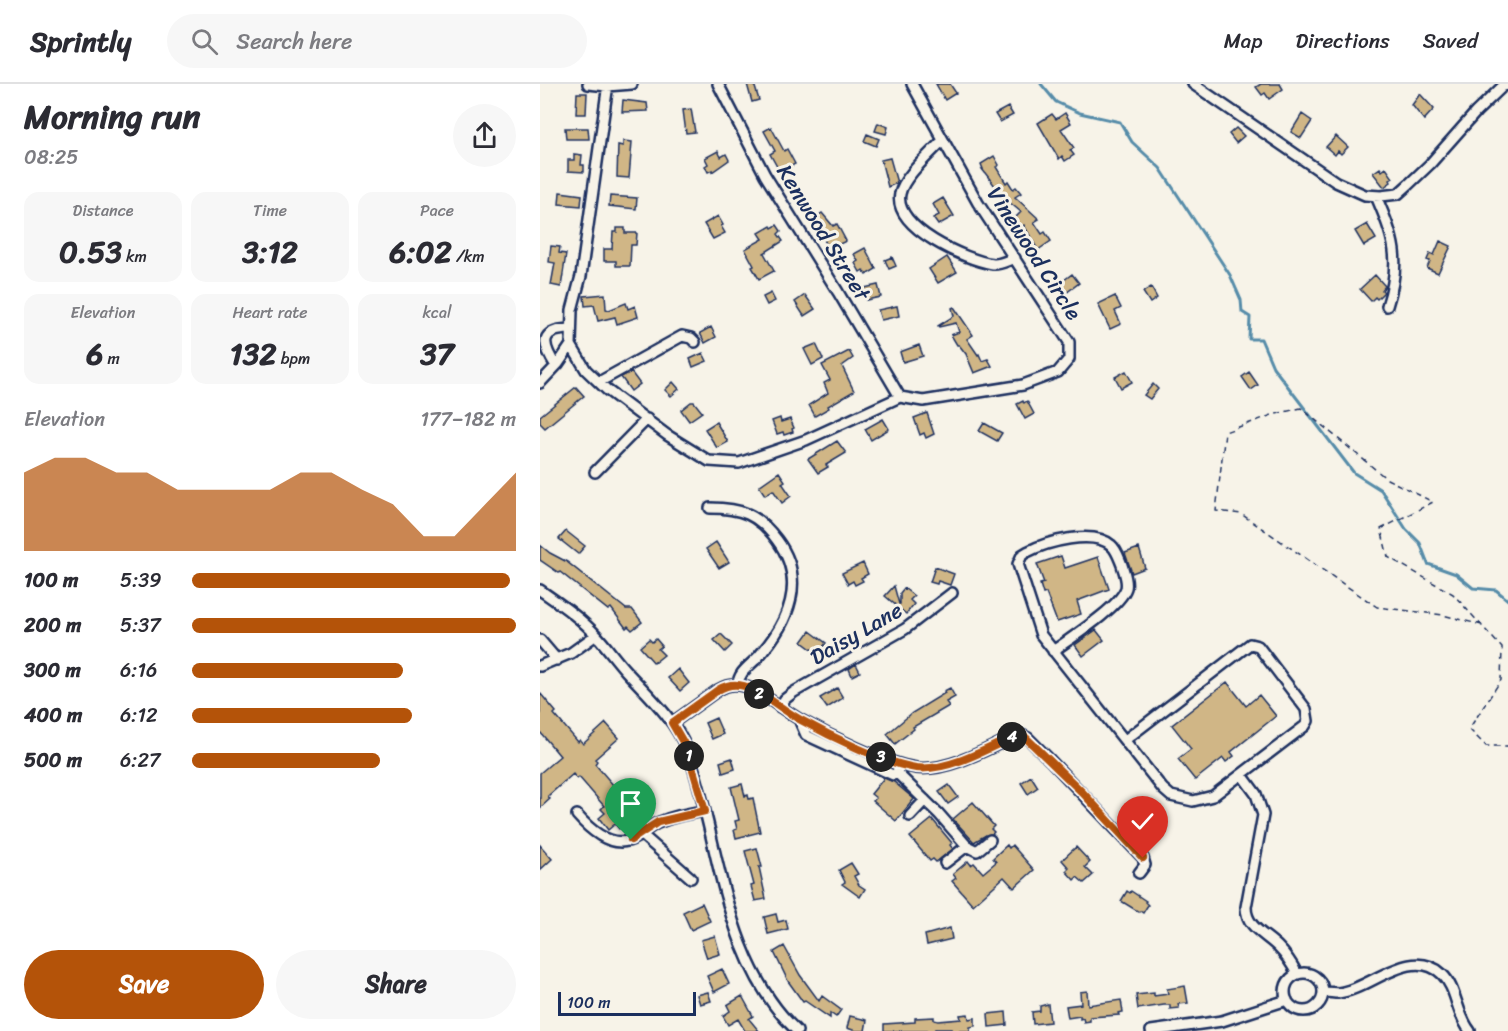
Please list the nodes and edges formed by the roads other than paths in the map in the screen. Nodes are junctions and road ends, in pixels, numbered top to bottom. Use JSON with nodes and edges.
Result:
{"nodes":[{"id":1,"x":588,"y":84,"type":"edge"},
{"id":2,"x":632,"y":84,"type":"edge"},
{"id":3,"x":718,"y":84,"type":"edge"},
{"id":4,"x":912,"y":84,"type":"edge"},
{"id":5,"x":1193,"y":84,"type":"edge"},
{"id":6,"x":608,"y":85,"type":"edge"},
{"id":7,"x":1508,"y":85,"type":"edge"},
{"id":8,"x":943,"y":140,"type":"junction"},
{"id":9,"x":1376,"y":196,"type":"junction"},
{"id":10,"x":1015,"y":258,"type":"junction"},
{"id":11,"x":1387,"y":306,"type":"dead end"},
{"id":12,"x":570,"y":329,"type":"junction"},
{"id":13,"x":695,"y":342,"type":"dead end"},
{"id":14,"x":571,"y":345,"type":"junction"},
{"id":15,"x":556,"y":366,"type":"junction"},
{"id":16,"x":599,"y":382,"type":"junction"},
{"id":17,"x":540,"y":383,"type":"edge"},
{"id":18,"x":900,"y":397,"type":"junction"},
{"id":19,"x":647,"y":419,"type":"junction"},
{"id":20,"x":595,"y":472,"type":"dead end"},
{"id":21,"x":711,"y":508,"type":"dead end"},
{"id":22,"x":540,"y":590,"type":"edge"},
{"id":23,"x":952,"y":593,"type":"dead end"},
{"id":24,"x":596,"y":635,"type":"junction"},
{"id":25,"x":540,"y":640,"type":"edge"},
{"id":26,"x":1053,"y":651,"type":"junction"},
{"id":27,"x":557,"y":660,"type":"junction"},
{"id":28,"x":540,"y":666,"type":"edge"},
{"id":29,"x":738,"y":684,"type":"junction"},
{"id":30,"x":780,"y":707,"type":"junction"},
{"id":31,"x":672,"y":723,"type":"junction"},
{"id":32,"x":1125,"y":740,"type":"junction"},
{"id":33,"x":898,"y":768,"type":"junction"},
{"id":34,"x":1242,"y":775,"type":"junction"},
{"id":35,"x":925,"y":800,"type":"junction"},
{"id":36,"x":705,"y":811,"type":"junction"},
{"id":37,"x":578,"y":815,"type":"dead end"},
{"id":38,"x":910,"y":816,"type":"dead end"},
{"id":39,"x":641,"y":834,"type":"junction"},
{"id":40,"x":990,"y":840,"type":"dead end"},
{"id":41,"x":967,"y":846,"type":"junction"},
{"id":42,"x":945,"y":864,"type":"dead end"},
{"id":43,"x":1139,"y":873,"type":"dead end"},
{"id":44,"x":691,"y":878,"type":"dead end"},
{"id":45,"x":1297,"y":974,"type":"junction"},
{"id":46,"x":1325,"y":992,"type":"junction"},
{"id":47,"x":1287,"y":1000,"type":"junction"},
{"id":48,"x":797,"y":1031,"type":"edge"},
{"id":49,"x":1151,"y":1031,"type":"edge"},
{"id":50,"x":1470,"y":1031,"type":"edge"}],
"edges":[{"from":1,"to":6,"type":"street"},
{"from":2,"to":6,"type":"street"},
{"from":3,"to":18,"type":"street","name":"Kenwood Street"},
{"from":4,"to":8,"type":"street","name":"Vinewood Circle"},
{"from":5,"to":9,"type":"street"},
{"from":6,"to":12,"type":"street"},
{"from":7,"to":9,"type":"street"},
{"from":8,"to":10,"type":"street","name":"Vinewood Circle"},
{"from":8,"to":10,"type":"street"},
{"from":9,"to":11,"type":"street"},
{"from":10,"to":18,"type":"street","name":"Vinewood Circle"},
{"from":12,"to":14,"type":"street"},
{"from":12,"to":15,"type":"street"},
{"from":13,"to":16,"type":"street"},
{"from":14,"to":15,"type":"street"},
{"from":14,"to":16,"type":"street"},
{"from":15,"to":17,"type":"street"},
{"from":16,"to":19,"type":"street"},
{"from":18,"to":19,"type":"street"},
{"from":19,"to":20,"type":"street"},
{"from":21,"to":29,"type":"street"},
{"from":22,"to":24,"type":"street"},
{"from":23,"to":30,"type":"street","name":"Daisy Lane"},
{"from":24,"to":27,"type":"street"},
{"from":24,"to":31,"type":"street"},
{"from":25,"to":27,"type":"street"},
{"from":26,"to":26,"type":"street"},
{"from":26,"to":32,"type":"street"},
{"from":27,"to":28,"type":"street"},
{"from":29,"to":30,"type":"street"},
{"from":29,"to":31,"type":"street"},
{"from":30,"to":33,"type":"street"},
{"from":31,"to":36,"type":"street"},
{"from":32,"to":34,"type":"street"},
{"from":32,"to":34,"type":"street"},
{"from":33,"to":35,"type":"street"},
{"from":33,"to":43,"type":"street"},
{"from":34,"to":45,"type":"street"},
{"from":35,"to":38,"type":"street"},
{"from":35,"to":41,"type":"street"},
{"from":36,"to":39,"type":"street"},
{"from":36,"to":48,"type":"street"},
{"from":37,"to":39,"type":"street"},
{"from":39,"to":44,"type":"street"},
{"from":40,"to":41,"type":"street"},
{"from":41,"to":42,"type":"street"},
{"from":45,"to":46,"type":"street"},
{"from":45,"to":47,"type":"street"},
{"from":46,"to":47,"type":"street"},
{"from":46,"to":50,"type":"street"},
{"from":47,"to":49,"type":"street"}]}
